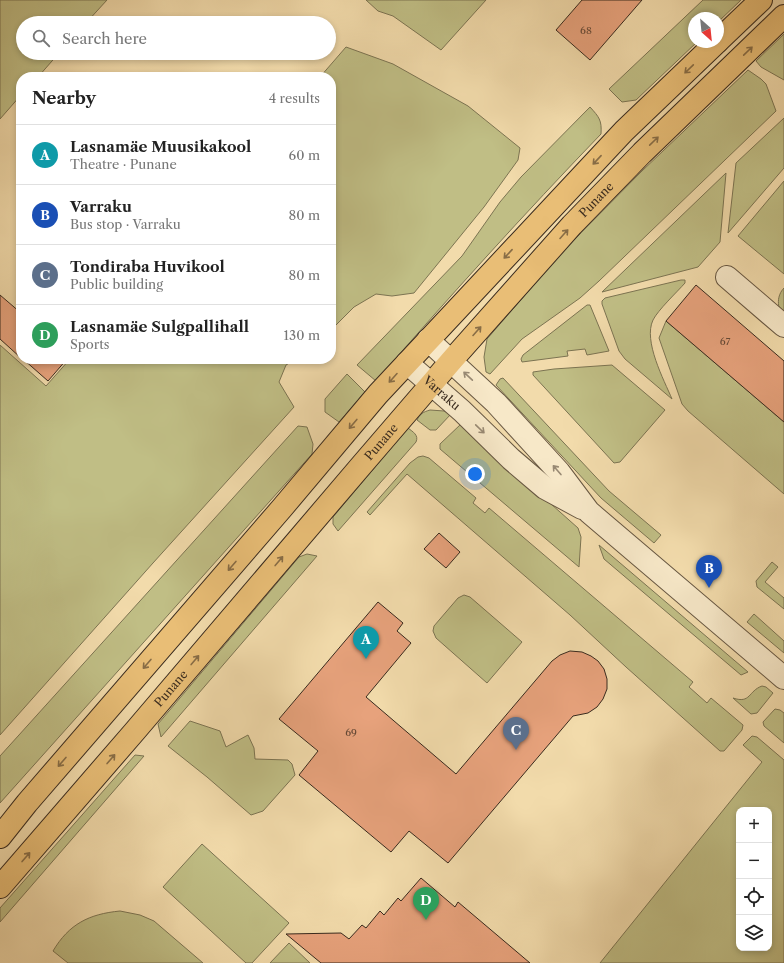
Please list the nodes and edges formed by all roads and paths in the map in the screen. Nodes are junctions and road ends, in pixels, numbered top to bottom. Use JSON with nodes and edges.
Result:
{"nodes":[{"id":1,"x":760,"y":0,"type":"edge"},
{"id":2,"x":784,"y":16,"type":"edge"},
{"id":3,"x":724,"y":34,"type":"edge"},
{"id":4,"x":710,"y":48,"type":"edge"},
{"id":5,"x":727,"y":277,"type":"dead end"},
{"id":6,"x":784,"y":326,"type":"edge"},
{"id":7,"x":428,"y":340,"type":"junction"},
{"id":8,"x":452,"y":360,"type":"junction"},
{"id":9,"x":407,"y":363,"type":"junction"},
{"id":10,"x":431,"y":384,"type":"junction"},
{"id":11,"x":590,"y":512,"type":"junction"},
{"id":12,"x":784,"y":678,"type":"edge"},
{"id":13,"x":27,"y":803,"type":"junction"},
{"id":14,"x":0,"y":827,"type":"edge"},
{"id":15,"x":0,"y":837,"type":"edge"},
{"id":16,"x":0,"y":886,"type":"edge"}],
"edges":[{"from":1,"to":3,"type":"main road"},
{"from":8,"to":2,"type":"main road","name":"Punane","one_way":true},
{"from":4,"to":7,"type":"main road","one_way":true},
{"from":5,"to":6,"type":"street"},
{"from":7,"to":8,"type":"street","name":"Varraku"},
{"from":7,"to":9,"type":"main road"},
{"from":8,"to":10,"type":"main road","name":"Punane"},
{"from":11,"to":8,"type":"street","name":"Varraku","one_way":true},
{"from":9,"to":10,"type":"street","name":"Varraku"},
{"from":9,"to":13,"type":"main road","one_way":true},
{"from":10,"to":11,"type":"street","name":"Varraku","one_way":true},
{"from":16,"to":10,"type":"main road","name":"Punane","one_way":true},
{"from":11,"to":12,"type":"street","name":"Varraku"},
{"from":13,"to":14,"type":"main road"},
{"from":13,"to":15,"type":"main road"}]}
